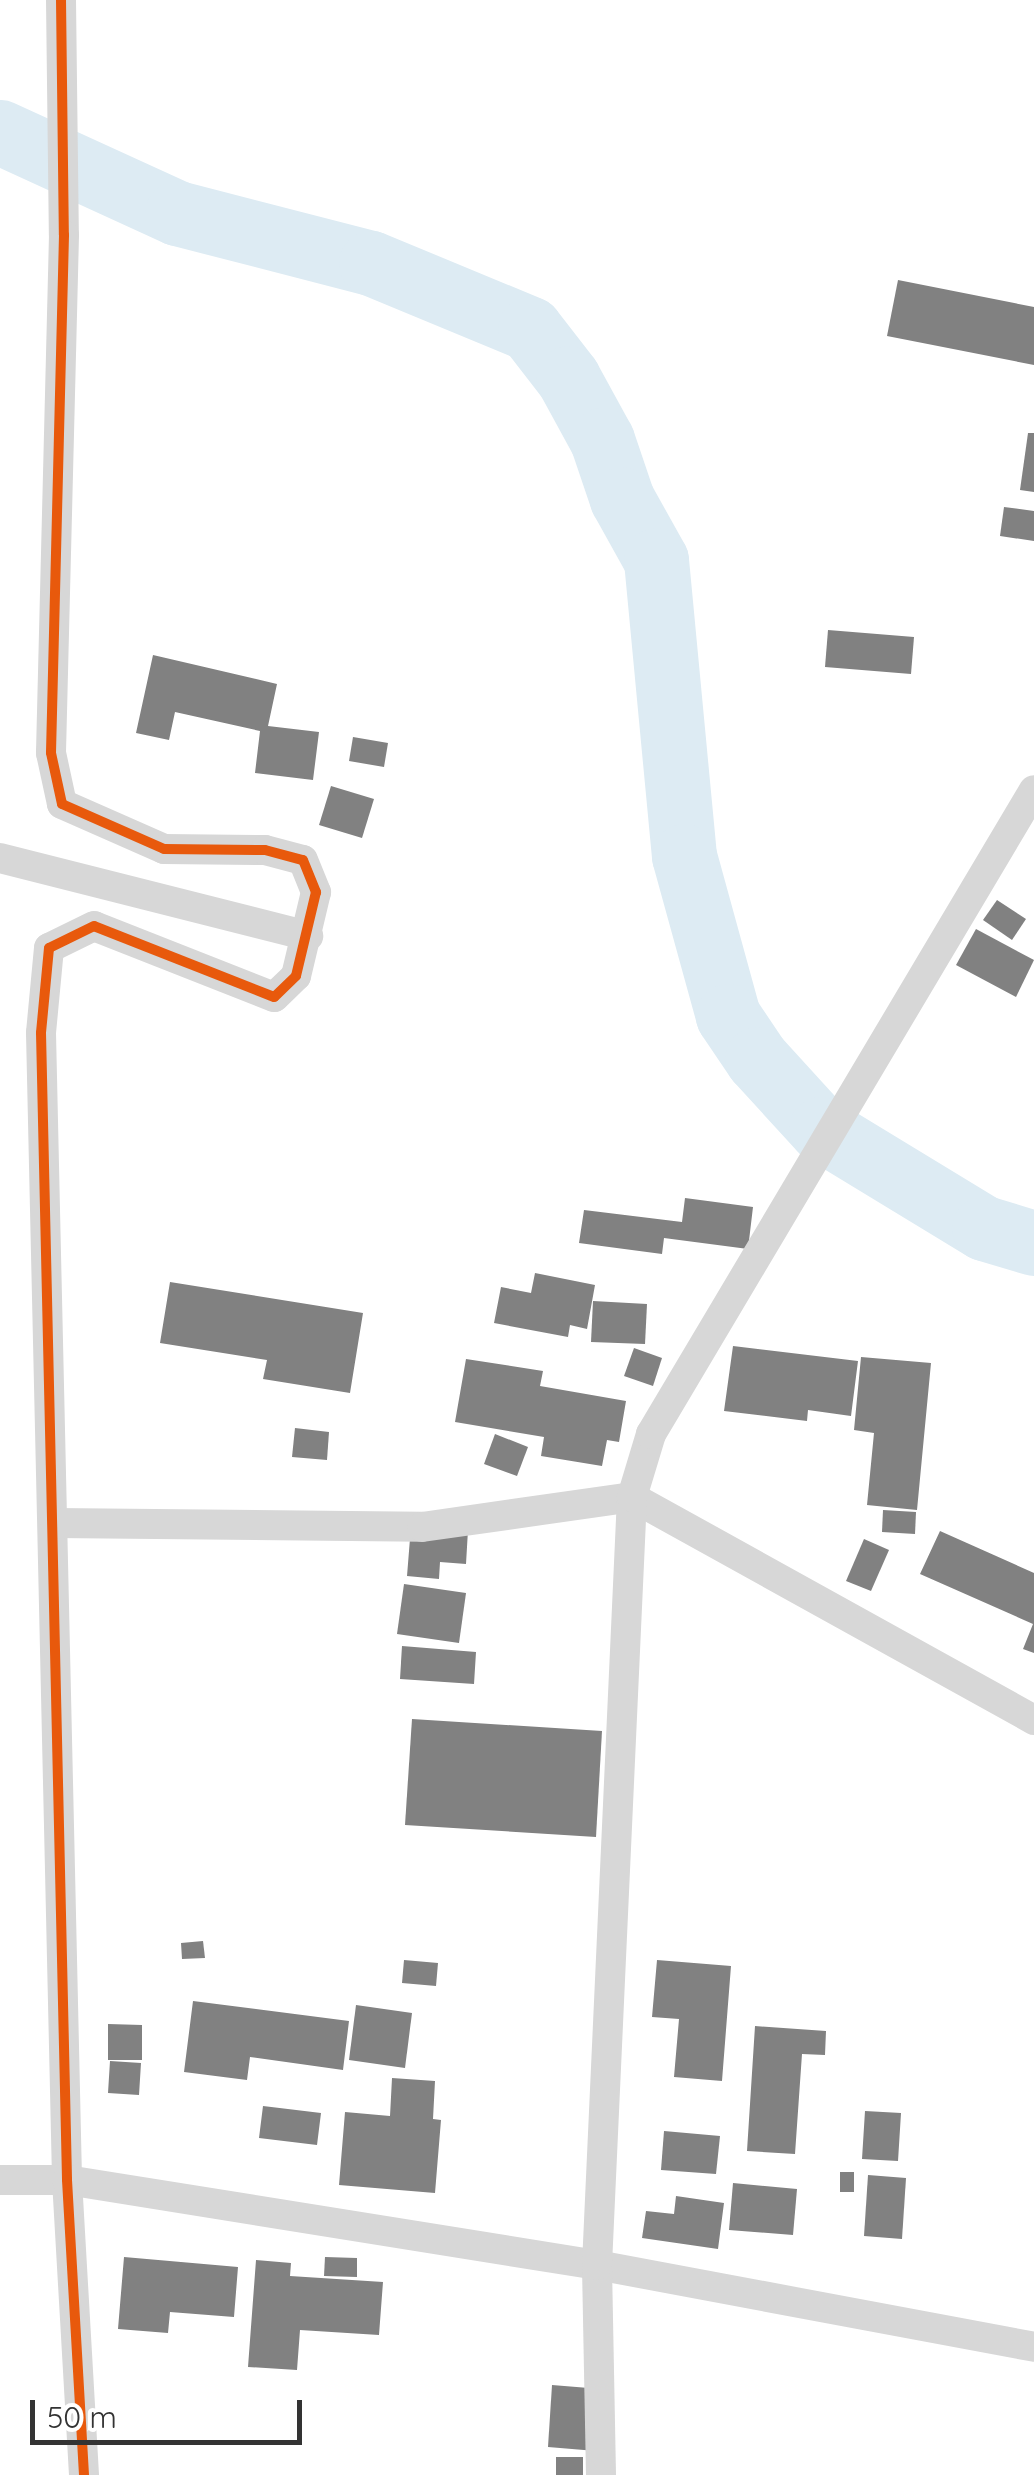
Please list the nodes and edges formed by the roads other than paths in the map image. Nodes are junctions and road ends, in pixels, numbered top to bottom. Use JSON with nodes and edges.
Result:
{"nodes":[{"id":1,"x":61,"y":0,"type":"edge"},
{"id":2,"x":1034,"y":790,"type":"edge"},
{"id":3,"x":0,"y":858,"type":"edge"},
{"id":4,"x":308,"y":936,"type":"junction"},
{"id":5,"x":632,"y":1497,"type":"junction"},
{"id":6,"x":56,"y":1523,"type":"junction"},
{"id":7,"x":1034,"y":1720,"type":"edge"},
{"id":8,"x":0,"y":2180,"type":"edge"},
{"id":9,"x":67,"y":2180,"type":"junction"},
{"id":10,"x":596,"y":2265,"type":"junction"},
{"id":11,"x":1034,"y":2348,"type":"edge"},
{"id":12,"x":84,"y":2475,"type":"edge"},
{"id":13,"x":601,"y":2475,"type":"edge"}],
"edges":[{"from":1,"to":4,"type":"street"},
{"from":2,"to":5,"type":"street"},
{"from":3,"to":4,"type":"street"},
{"from":4,"to":6,"type":"street"},
{"from":5,"to":6,"type":"street"},
{"from":5,"to":7,"type":"street"},
{"from":5,"to":10,"type":"street"},
{"from":6,"to":9,"type":"street"},
{"from":8,"to":9,"type":"street"},
{"from":9,"to":10,"type":"street"},
{"from":9,"to":12,"type":"street"},
{"from":10,"to":11,"type":"street"},
{"from":10,"to":13,"type":"street"}]}
